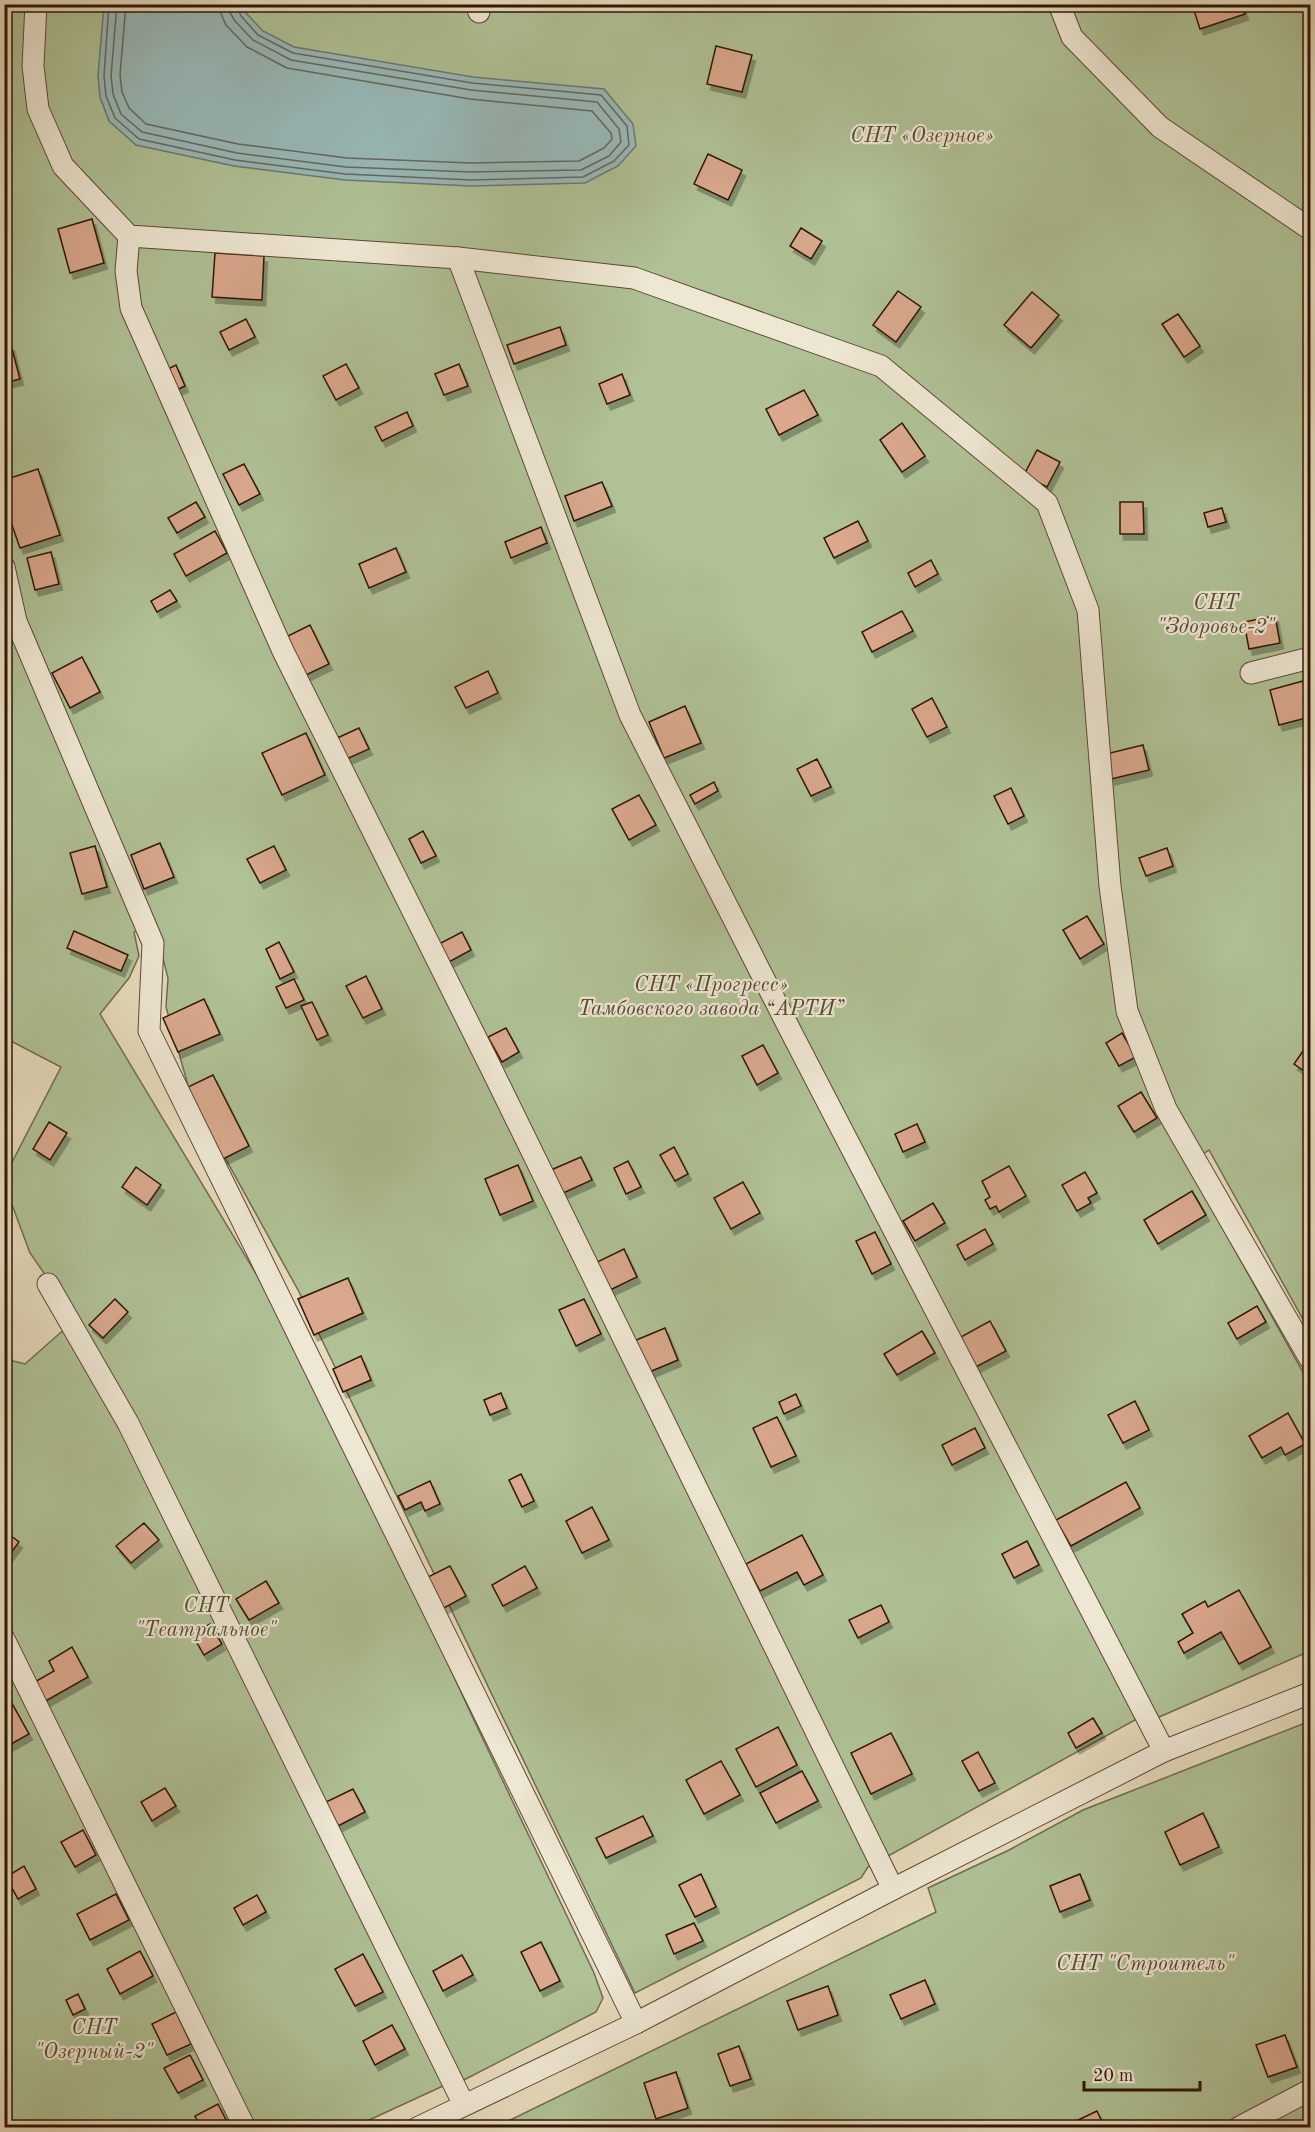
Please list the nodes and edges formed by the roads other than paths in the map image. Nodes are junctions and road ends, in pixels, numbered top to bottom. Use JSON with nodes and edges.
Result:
{"nodes":[{"id":1,"x":36,"y":4,"type":"edge"},
{"id":2,"x":1059,"y":4,"type":"edge"},
{"id":3,"x":1311,"y":229,"type":"edge"},
{"id":4,"x":129,"y":236,"type":"junction"},
{"id":5,"x":458,"y":258,"type":"junction"},
{"id":6,"x":4,"y":567,"type":"edge"},
{"id":7,"x":1311,"y":658,"type":"edge"},
{"id":8,"x":1251,"y":674,"type":"dead end"},
{"id":9,"x":48,"y":1284,"type":"dead end"},
{"id":10,"x":1311,"y":1359,"type":"edge"},
{"id":11,"x":4,"y":1639,"type":"edge"},
{"id":12,"x":1311,"y":1693,"type":"edge"},
{"id":13,"x":1164,"y":1751,"type":"junction"},
{"id":14,"x":893,"y":1888,"type":"junction"},
{"id":15,"x":636,"y":2023,"type":"junction"},
{"id":16,"x":1311,"y":2090,"type":"edge"},
{"id":17,"x":465,"y":2105,"type":"junction"},
{"id":18,"x":244,"y":2127,"type":"edge"},
{"id":19,"x":417,"y":2127,"type":"edge"},
{"id":20,"x":1238,"y":2127,"type":"edge"}],
"edges":[{"from":1,"to":4,"type":"lane"},
{"from":2,"to":3,"type":"lane"},
{"from":4,"to":5,"type":"lane"},
{"from":4,"to":14,"type":"lane"},
{"from":5,"to":10,"type":"lane"},
{"from":5,"to":13,"type":"lane"},
{"from":6,"to":15,"type":"lane"},
{"from":7,"to":8,"type":"lane"},
{"from":9,"to":17,"type":"lane"},
{"from":11,"to":18,"type":"lane"},
{"from":12,"to":13,"type":"lane"},
{"from":13,"to":14,"type":"lane"},
{"from":14,"to":15,"type":"lane"},
{"from":15,"to":17,"type":"lane"},
{"from":16,"to":20,"type":"lane"},
{"from":17,"to":19,"type":"lane"}]}
